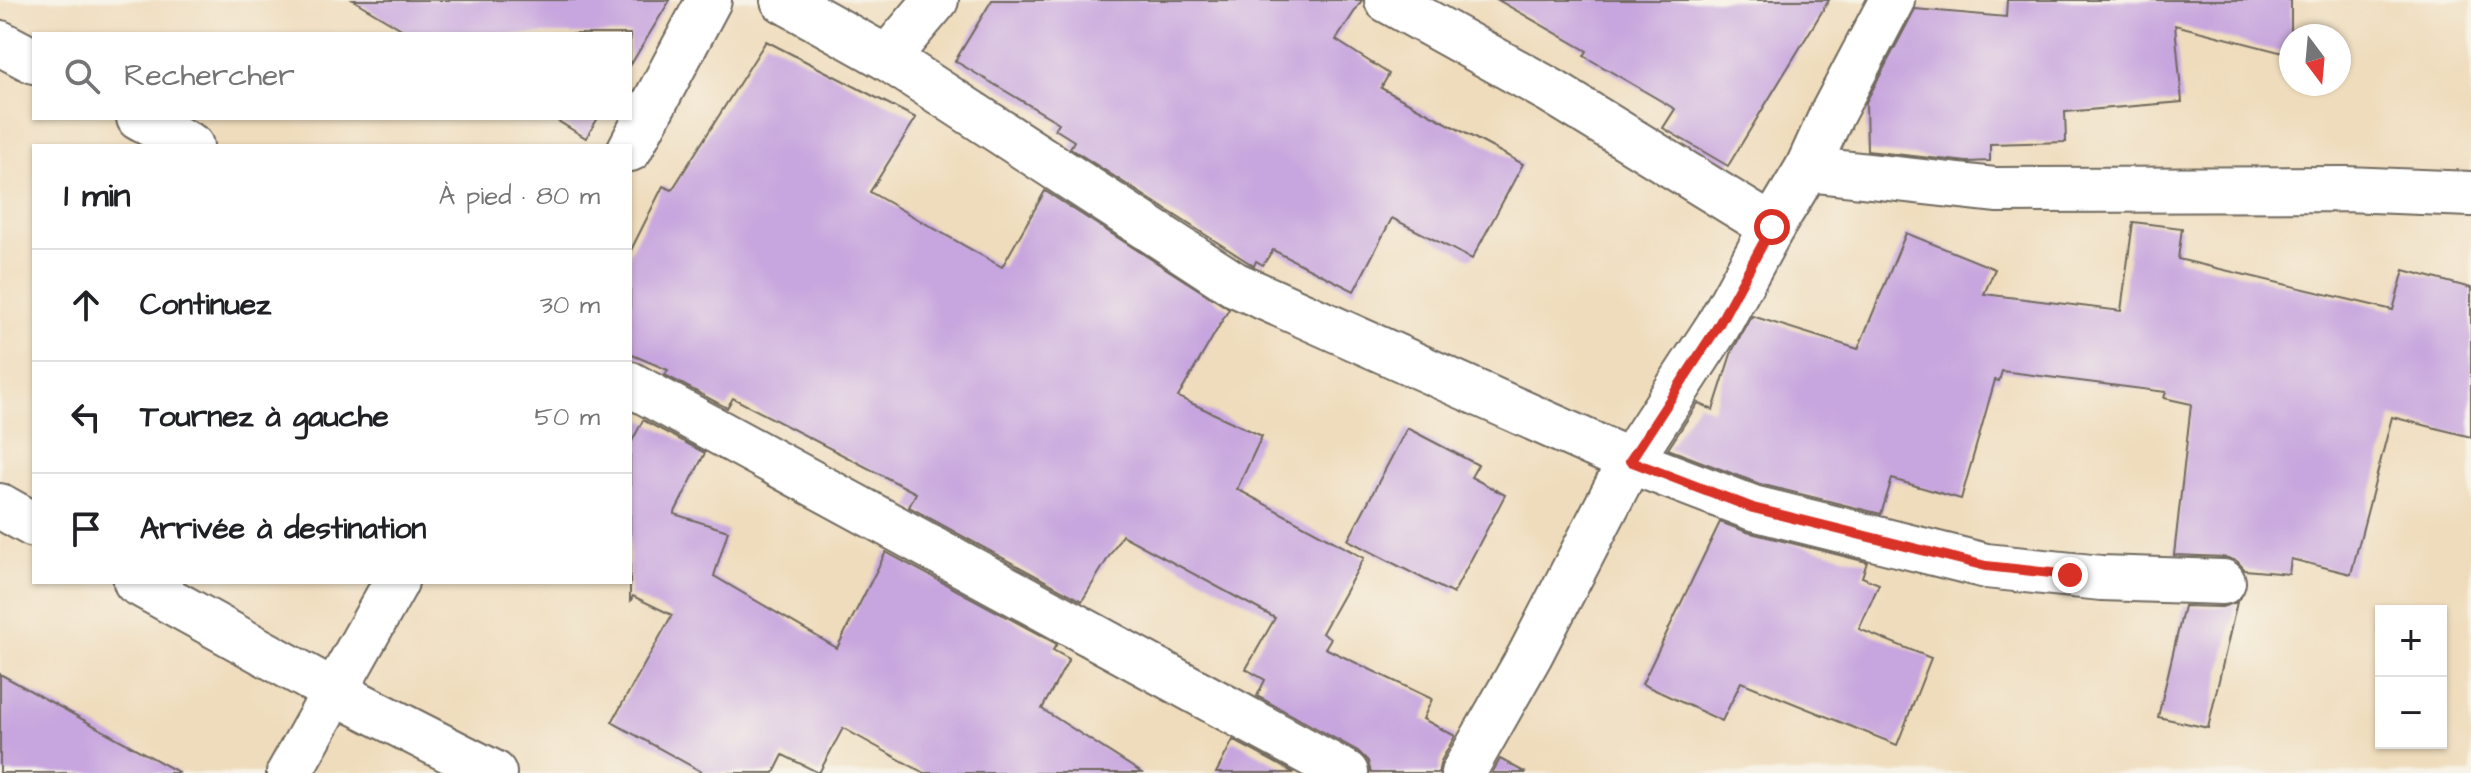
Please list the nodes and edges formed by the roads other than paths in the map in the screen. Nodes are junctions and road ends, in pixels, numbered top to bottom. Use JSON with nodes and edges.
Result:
{"nodes":[{"id":1,"x":709,"y":0,"type":"edge"},
{"id":2,"x":783,"y":0,"type":"edge"},
{"id":3,"x":936,"y":0,"type":"edge"},
{"id":4,"x":1387,"y":0,"type":"edge"},
{"id":5,"x":1892,"y":0,"type":"edge"},
{"id":6,"x":0,"y":43,"type":"edge"},
{"id":7,"x":887,"y":58,"type":"junction"},
{"id":8,"x":32,"y":60,"type":"edge"},
{"id":9,"x":143,"y":120,"type":"edge"},
{"id":10,"x":187,"y":144,"type":"edge"},
{"id":11,"x":632,"y":145,"type":"edge"},
{"id":12,"x":1807,"y":169,"type":"junction"},
{"id":13,"x":2471,"y":194,"type":"edge"},
{"id":14,"x":1772,"y":227,"type":"junction"},
{"id":15,"x":632,"y":385,"type":"edge"},
{"id":16,"x":1630,"y":461,"type":"junction"},
{"id":17,"x":0,"y":506,"type":"edge"},
{"id":18,"x":32,"y":524,"type":"edge"},
{"id":19,"x":2223,"y":582,"type":"dead end"},
{"id":20,"x":140,"y":584,"type":"edge"},
{"id":21,"x":395,"y":584,"type":"edge"},
{"id":22,"x":333,"y":691,"type":"junction"},
{"id":23,"x":289,"y":773,"type":"edge"},
{"id":24,"x":494,"y":773,"type":"edge"},
{"id":25,"x":1346,"y":773,"type":"edge"},
{"id":26,"x":1463,"y":773,"type":"edge"}],
"edges":[{"from":1,"to":11,"type":"street"},
{"from":2,"to":7,"type":"street"},
{"from":3,"to":7,"type":"street"},
{"from":4,"to":14,"type":"street"},
{"from":5,"to":12,"type":"street"},
{"from":6,"to":8,"type":"street"},
{"from":7,"to":16,"type":"street"},
{"from":9,"to":10,"type":"street"},
{"from":12,"to":13,"type":"street"},
{"from":12,"to":14,"type":"street"},
{"from":14,"to":16,"type":"street"},
{"from":15,"to":25,"type":"street"},
{"from":16,"to":19,"type":"street"},
{"from":16,"to":26,"type":"street"},
{"from":17,"to":18,"type":"street"},
{"from":20,"to":22,"type":"street"},
{"from":21,"to":22,"type":"street"},
{"from":22,"to":23,"type":"street"},
{"from":22,"to":24,"type":"street"}]}
